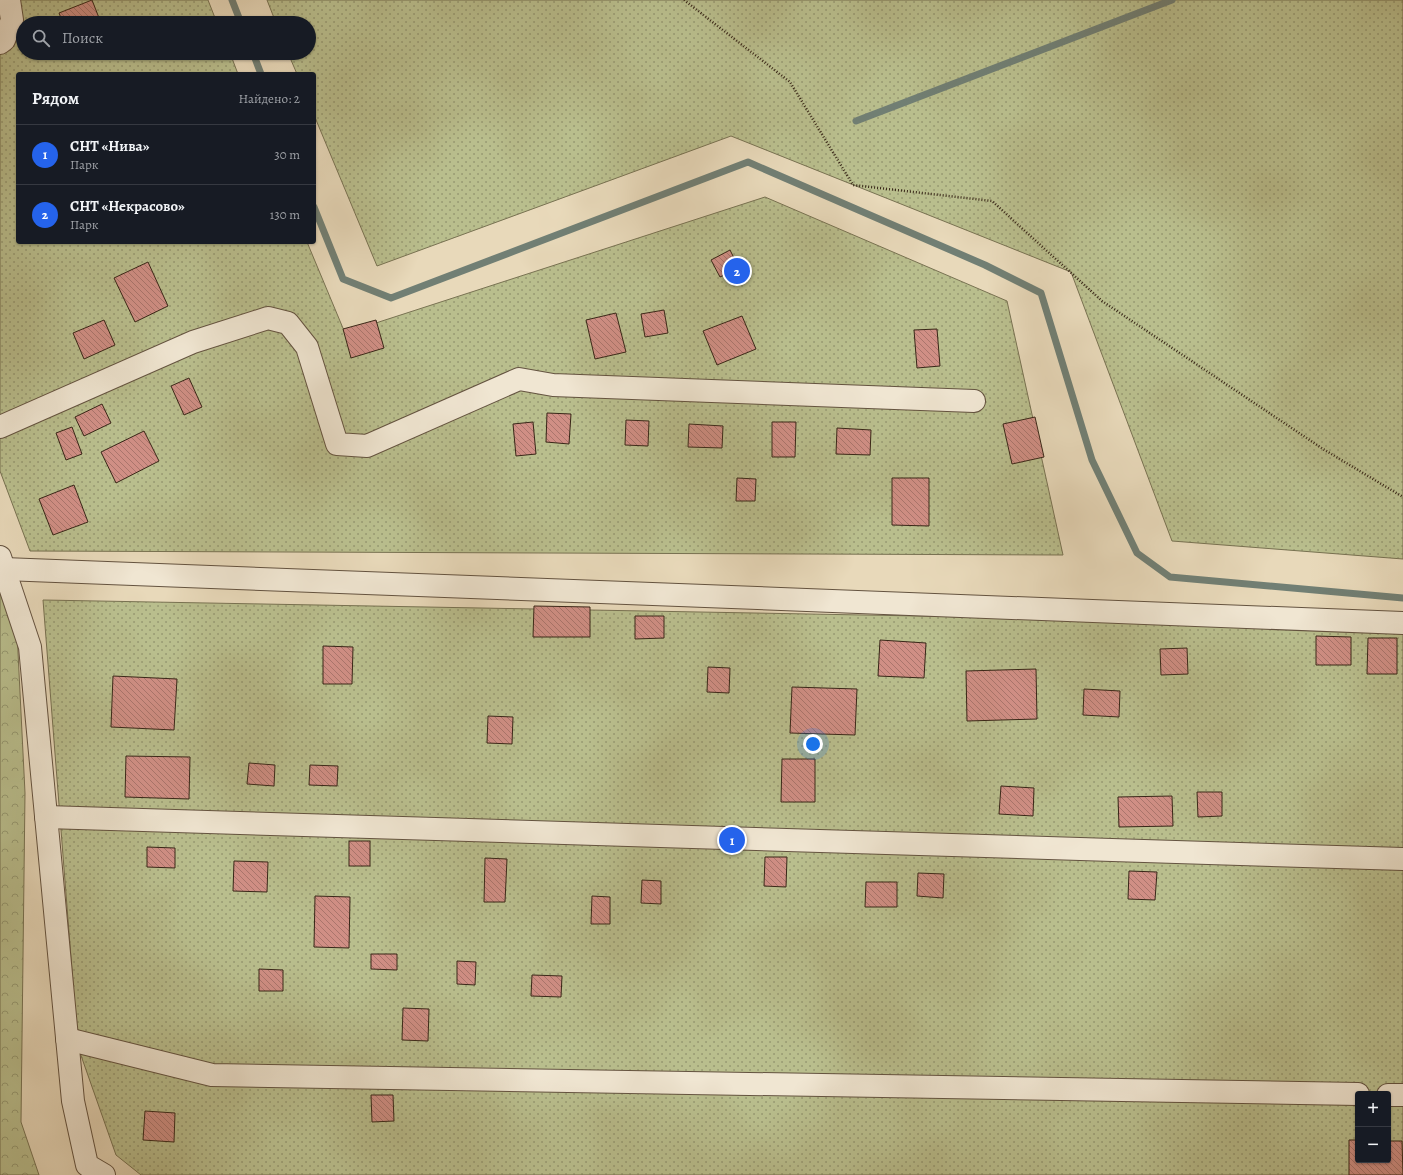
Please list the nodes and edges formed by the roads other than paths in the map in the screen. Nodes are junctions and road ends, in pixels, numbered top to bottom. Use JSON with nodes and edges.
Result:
{"nodes":[{"id":1,"x":9,"y":0,"type":"edge"},
{"id":2,"x":0,"y":43,"type":"edge"},
{"id":3,"x":974,"y":401,"type":"dead end"},
{"id":4,"x":0,"y":427,"type":"edge"},
{"id":5,"x":2,"y":563,"type":"edge"},
{"id":6,"x":1403,"y":623,"type":"edge"},
{"id":7,"x":46,"y":817,"type":"junction"},
{"id":8,"x":1403,"y":859,"type":"edge"},
{"id":9,"x":67,"y":1039,"type":"junction"},
{"id":10,"x":1355,"y":1094,"type":"edge"},
{"id":11,"x":1391,"y":1095,"type":"edge"},
{"id":12,"x":1403,"y":1095,"type":"edge"},
{"id":13,"x":97,"y":1172,"type":"edge"}],
"edges":[{"from":1,"to":2,"type":"street"},
{"from":3,"to":4,"type":"street"},
{"from":5,"to":6,"type":"street"},
{"from":5,"to":7,"type":"street"},
{"from":7,"to":8,"type":"street"},
{"from":7,"to":9,"type":"street"},
{"from":9,"to":10,"type":"street"},
{"from":9,"to":13,"type":"street"},
{"from":11,"to":12,"type":"street"}]}
